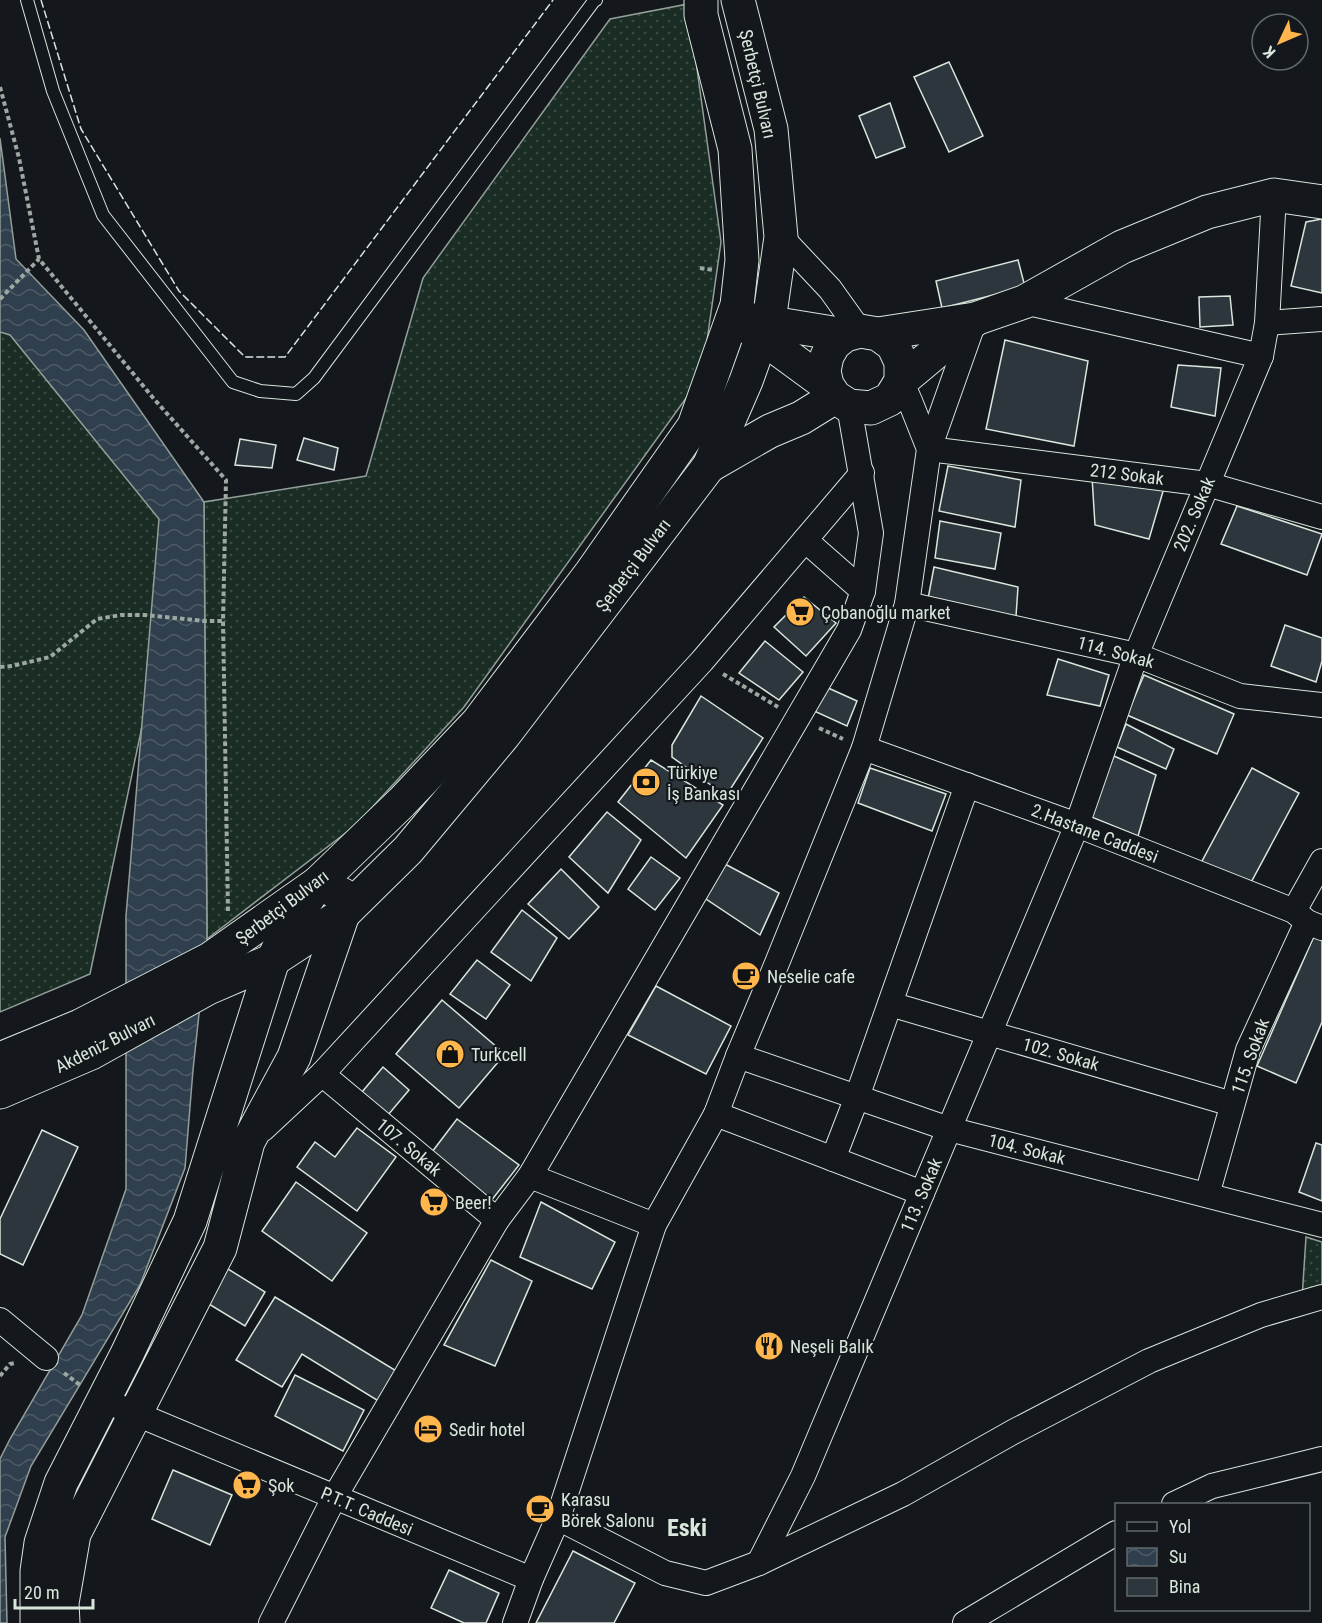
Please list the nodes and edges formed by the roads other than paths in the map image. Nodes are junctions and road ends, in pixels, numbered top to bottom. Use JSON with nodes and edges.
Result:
{"nodes":[{"id":1,"x":27,"y":0,"type":"edge"},
{"id":2,"x":596,"y":0,"type":"edge"},
{"id":3,"x":738,"y":0,"type":"edge"},
{"id":4,"x":701,"y":8,"type":"edge"},
{"id":5,"x":1274,"y":195,"type":"junction"},
{"id":6,"x":1322,"y":202,"type":"edge"},
{"id":7,"x":781,"y":237,"type":"junction"},
{"id":8,"x":1024,"y":302,"type":"junction"},
{"id":9,"x":733,"y":316,"type":"junction"},
{"id":10,"x":975,"y":319,"type":"junction"},
{"id":11,"x":1322,"y":319,"type":"edge"},
{"id":12,"x":1267,"y":323,"type":"junction"},
{"id":13,"x":765,"y":330,"type":"junction"},
{"id":14,"x":861,"y":333,"type":"junction"},
{"id":15,"x":1261,"y":356,"type":"junction"},
{"id":16,"x":900,"y":381,"type":"junction"},
{"id":17,"x":837,"y":396,"type":"junction"},
{"id":18,"x":929,"y":449,"type":"junction"},
{"id":19,"x":709,"y":466,"type":"junction"},
{"id":20,"x":862,"y":473,"type":"junction"},
{"id":21,"x":1207,"y":484,"type":"junction"},
{"id":22,"x":1322,"y":517,"type":"edge"},
{"id":23,"x":805,"y":540,"type":"junction"},
{"id":24,"x":863,"y":591,"type":"junction"},
{"id":25,"x":907,"y":604,"type":"junction"},
{"id":26,"x":1136,"y":655,"type":"junction"},
{"id":27,"x":1322,"y":705,"type":"edge"},
{"id":28,"x":864,"y":748,"type":"junction"},
{"id":29,"x":967,"y":785,"type":"junction"},
{"id":30,"x":1077,"y":825,"type":"junction"},
{"id":31,"x":1322,"y":861,"type":"edge"},
{"id":32,"x":318,"y":883,"type":"junction"},
{"id":33,"x":343,"y":914,"type":"junction"},
{"id":34,"x":1308,"y":920,"type":"edge"},
{"id":35,"x":273,"y":960,"type":"junction"},
{"id":36,"x":216,"y":965,"type":"junction"},
{"id":37,"x":890,"y":1004,"type":"junction"},
{"id":38,"x":989,"y":1033,"type":"junction"},
{"id":39,"x":86,"y":1039,"type":"junction"},
{"id":40,"x":738,"y":1056,"type":"junction"},
{"id":41,"x":0,"y":1059,"type":"edge"},
{"id":42,"x":322,"y":1074,"type":"junction"},
{"id":43,"x":0,"y":1092,"type":"edge"},
{"id":44,"x":857,"y":1097,"type":"junction"},
{"id":45,"x":1232,"y":1104,"type":"junction"},
{"id":46,"x":716,"y":1114,"type":"junction"},
{"id":47,"x":949,"y":1129,"type":"junction"},
{"id":48,"x":248,"y":1142,"type":"junction"},
{"id":49,"x":833,"y":1159,"type":"junction"},
{"id":50,"x":530,"y":1176,"type":"junction"},
{"id":51,"x":922,"y":1193,"type":"junction"},
{"id":52,"x":1207,"y":1195,"type":"junction"},
{"id":53,"x":497,"y":1220,"type":"junction"},
{"id":54,"x":654,"y":1225,"type":"junction"},
{"id":55,"x":1322,"y":1225,"type":"edge"},
{"id":56,"x":1322,"y":1298,"type":"edge"},
{"id":57,"x":0,"y":1320,"type":"edge"},
{"id":58,"x":46,"y":1358,"type":"dead end"},
{"id":59,"x":103,"y":1400,"type":"junction"},
{"id":60,"x":135,"y":1414,"type":"junction"},
{"id":61,"x":1322,"y":1459,"type":"edge"},
{"id":62,"x":334,"y":1497,"type":"junction"},
{"id":63,"x":1176,"y":1503,"type":"edge"},
{"id":64,"x":558,"y":1518,"type":"junction"},
{"id":65,"x":1115,"y":1534,"type":"edge"},
{"id":66,"x":759,"y":1563,"type":"junction"},
{"id":67,"x":531,"y":1579,"type":"junction"},
{"id":68,"x":37,"y":1623,"type":"edge"},
{"id":69,"x":63,"y":1623,"type":"edge"},
{"id":70,"x":271,"y":1623,"type":"edge"},
{"id":71,"x":516,"y":1623,"type":"edge"},
{"id":72,"x":965,"y":1623,"type":"edge"}],
"edges":[{"from":1,"to":2,"type":"lane"},
{"from":3,"to":7,"type":"main road","name":"Şerbetçi Bulvarı"},
{"from":4,"to":9,"type":"main road","name":"Şerbetçi Bulvarı"},
{"from":5,"to":6,"type":"main road"},
{"from":5,"to":8,"type":"main road"},
{"from":5,"to":12,"type":"street","name":"202. Sokak"},
{"from":7,"to":13,"type":"main road","name":"Şerbetçi Bulvarı"},
{"from":7,"to":14,"type":"street"},
{"from":8,"to":10,"type":"main road"},
{"from":8,"to":15,"type":"street"},
{"from":9,"to":13,"type":"main road"},
{"from":9,"to":32,"type":"main road","name":"Şerbetçi Bulvarı"},
{"from":10,"to":14,"type":"main road"},
{"from":10,"to":16,"type":"main road"},
{"from":10,"to":18,"type":"street"},
{"from":11,"to":12,"type":"street"},
{"from":12,"to":15,"type":"street","name":"202. Sokak"},
{"from":13,"to":14,"type":"main road"},
{"from":13,"to":17,"type":"main road"},
{"from":13,"to":19,"type":"main road","name":"Şerbetçi Bulvarı"},
{"from":14,"to":16,"type":"main road"},
{"from":14,"to":17,"type":"main road"},
{"from":15,"to":21,"type":"street","name":"202. Sokak"},
{"from":16,"to":17,"type":"main road"},
{"from":16,"to":18,"type":"street"},
{"from":17,"to":19,"type":"main road"},
{"from":17,"to":20,"type":"street"},
{"from":18,"to":21,"type":"street","name":"212 Sokak"},
{"from":18,"to":25,"type":"street"},
{"from":19,"to":33,"type":"main road","name":"Şerbetçi Bulvarı"},
{"from":20,"to":23,"type":"street"},
{"from":20,"to":24,"type":"street"},
{"from":21,"to":22,"type":"street","name":"212 Sokak"},
{"from":21,"to":26,"type":"street","name":"202. Sokak"},
{"from":23,"to":24,"type":"street"},
{"from":23,"to":42,"type":"street"},
{"from":24,"to":50,"type":"street"},
{"from":25,"to":26,"type":"street","name":"114. Sokak"},
{"from":25,"to":28,"type":"street"},
{"from":26,"to":27,"type":"street","name":"114. Sokak"},
{"from":26,"to":30,"type":"street","name":"202. Sokak"},
{"from":28,"to":29,"type":"street","name":"2.Hastane Caddesi"},
{"from":28,"to":40,"type":"street"},
{"from":29,"to":30,"type":"street","name":"2.Hastane Caddesi"},
{"from":29,"to":37,"type":"street"},
{"from":30,"to":34,"type":"street","name":"2.Hastane Caddesi"},
{"from":30,"to":38,"type":"street","name":"113. Sokak"},
{"from":31,"to":34,"type":"street","name":"115. Sokak"},
{"from":32,"to":33,"type":"main road"},
{"from":32,"to":35,"type":"main road"},
{"from":32,"to":36,"type":"main road","name":"Şerbetçi Bulvarı"},
{"from":33,"to":35,"type":"main road","name":"Şerbetçi Bulvarı"},
{"from":33,"to":48,"type":"main road"},
{"from":34,"to":45,"type":"street","name":"115. Sokak"},
{"from":35,"to":36,"type":"main road","name":"Şerbetçi Bulvarı"},
{"from":35,"to":59,"type":"main road"},
{"from":36,"to":39,"type":"main road","name":"Akdeniz Bulvarı"},
{"from":37,"to":38,"type":"street","name":"102. Sokak"},
{"from":37,"to":44,"type":"street"},
{"from":38,"to":45,"type":"street","name":"102. Sokak"},
{"from":38,"to":47,"type":"street","name":"113. Sokak"},
{"from":39,"to":41,"type":"main road","name":"Akdeniz Bulvarı"},
{"from":39,"to":43,"type":"main road","name":"Akdeniz Bulvarı"},
{"from":40,"to":44,"type":"street","name":"104. Sokak"},
{"from":40,"to":46,"type":"street"},
{"from":42,"to":48,"type":"street"},
{"from":42,"to":53,"type":"street","name":"107. Sokak"},
{"from":44,"to":47,"type":"street","name":"104. Sokak"},
{"from":44,"to":49,"type":"street"},
{"from":45,"to":52,"type":"street","name":"115. Sokak"},
{"from":46,"to":49,"type":"street"},
{"from":46,"to":54,"type":"street"},
{"from":47,"to":51,"type":"street","name":"113. Sokak"},
{"from":47,"to":52,"type":"street","name":"104. Sokak"},
{"from":48,"to":60,"type":"main road"},
{"from":49,"to":51,"type":"street"},
{"from":50,"to":53,"type":"street"},
{"from":50,"to":54,"type":"street"},
{"from":51,"to":66,"type":"street","name":"113. Sokak"},
{"from":52,"to":55,"type":"street","name":"104. Sokak"},
{"from":53,"to":62,"type":"street"},
{"from":54,"to":64,"type":"street"},
{"from":56,"to":66,"type":"street"},
{"from":57,"to":58,"type":"street"},
{"from":59,"to":60,"type":"street","name":"P.T.T. Caddesi"},
{"from":59,"to":68,"type":"main road"},
{"from":60,"to":62,"type":"street","name":"P.T.T. Caddesi"},
{"from":60,"to":69,"type":"main road"},
{"from":61,"to":63,"type":"street"},
{"from":62,"to":67,"type":"street","name":"P.T.T. Caddesi"},
{"from":62,"to":70,"type":"street"},
{"from":64,"to":66,"type":"street"},
{"from":64,"to":67,"type":"street"},
{"from":65,"to":72,"type":"street"},
{"from":67,"to":71,"type":"street"}]}
